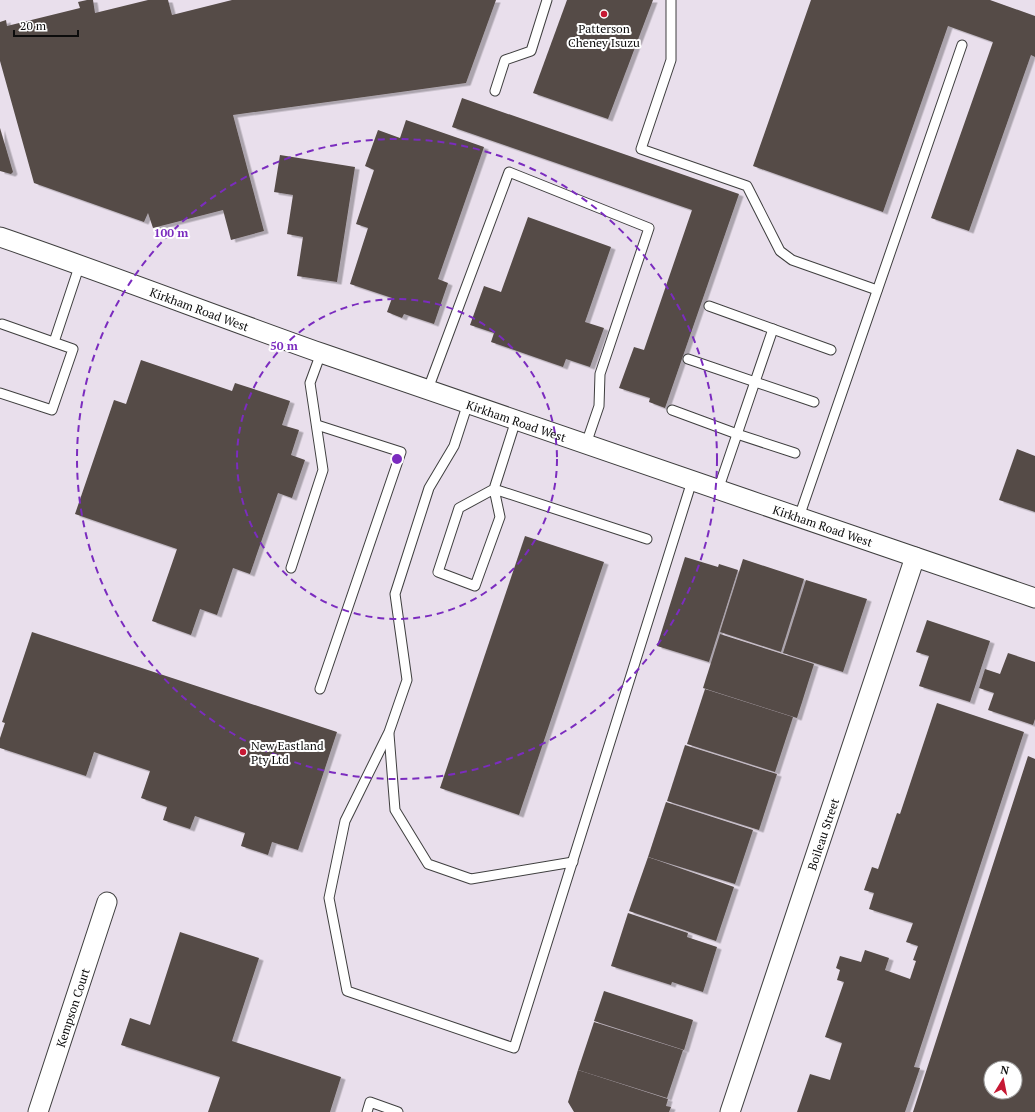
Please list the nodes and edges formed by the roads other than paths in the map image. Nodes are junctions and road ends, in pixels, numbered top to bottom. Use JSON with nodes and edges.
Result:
{"nodes":[{"id":1,"x":547,"y":0,"type":"edge"},
{"id":2,"x":671,"y":0,"type":"edge"},
{"id":3,"x":962,"y":45,"type":"dead end"},
{"id":4,"x":495,"y":91,"type":"dead end"},
{"id":5,"x":0,"y":237,"type":"edge"},
{"id":6,"x":80,"y":264,"type":"junction"},
{"id":7,"x":877,"y":290,"type":"junction"},
{"id":8,"x":709,"y":306,"type":"dead end"},
{"id":9,"x":2,"y":324,"type":"dead end"},
{"id":10,"x":773,"y":329,"type":"junction"},
{"id":11,"x":54,"y":342,"type":"junction"},
{"id":12,"x":831,"y":350,"type":"dead end"},
{"id":13,"x":321,"y":353,"type":"junction"},
{"id":14,"x":688,"y":359,"type":"dead end"},
{"id":15,"x":755,"y":382,"type":"junction"},
{"id":16,"x":428,"y":389,"type":"junction"},
{"id":17,"x":0,"y":393,"type":"edge"},
{"id":18,"x":814,"y":402,"type":"dead end"},
{"id":19,"x":468,"y":403,"type":"junction"},
{"id":20,"x":672,"y":410,"type":"dead end"},
{"id":21,"x":516,"y":420,"type":"junction"},
{"id":22,"x":317,"y":425,"type":"junction"},
{"id":23,"x":737,"y":434,"type":"junction"},
{"id":24,"x":586,"y":444,"type":"junction"},
{"id":25,"x":795,"y":454,"type":"dead end"},
{"id":26,"x":692,"y":481,"type":"junction"},
{"id":27,"x":494,"y":489,"type":"junction"},
{"id":28,"x":718,"y":490,"type":"junction"},
{"id":29,"x":799,"y":517,"type":"junction"},
{"id":30,"x":647,"y":539,"type":"dead end"},
{"id":31,"x":915,"y":557,"type":"junction"},
{"id":32,"x":291,"y":568,"type":"dead end"},
{"id":33,"x":1035,"y":598,"type":"edge"},
{"id":34,"x":320,"y":689,"type":"dead end"},
{"id":35,"x":388,"y":732,"type":"junction"},
{"id":36,"x":573,"y":862,"type":"junction"},
{"id":37,"x":107,"y":902,"type":"dead end"},
{"id":38,"x":38,"y":1112,"type":"edge"},
{"id":39,"x":366,"y":1112,"type":"edge"},
{"id":40,"x":398,"y":1112,"type":"edge"},
{"id":41,"x":730,"y":1112,"type":"edge"}],
"edges":[{"from":1,"to":4,"type":"lane"},
{"from":2,"to":7,"type":"lane"},
{"from":3,"to":7,"type":"lane"},
{"from":5,"to":6,"type":"street","name":"Kirkham Road West"},
{"from":6,"to":11,"type":"lane"},
{"from":6,"to":13,"type":"street","name":"Kirkham Road West"},
{"from":7,"to":29,"type":"lane"},
{"from":8,"to":10,"type":"lane"},
{"from":9,"to":11,"type":"lane"},
{"from":10,"to":12,"type":"lane"},
{"from":10,"to":15,"type":"lane"},
{"from":11,"to":17,"type":"lane"},
{"from":13,"to":16,"type":"street","name":"Kirkham Road West"},
{"from":13,"to":22,"type":"lane"},
{"from":14,"to":15,"type":"lane"},
{"from":15,"to":18,"type":"lane"},
{"from":15,"to":23,"type":"lane"},
{"from":16,"to":19,"type":"street","name":"Kirkham Road West"},
{"from":16,"to":24,"type":"lane"},
{"from":19,"to":21,"type":"street","name":"Kirkham Road West"},
{"from":19,"to":35,"type":"lane"},
{"from":20,"to":23,"type":"lane"},
{"from":21,"to":24,"type":"street","name":"Kirkham Road West"},
{"from":21,"to":27,"type":"lane"},
{"from":22,"to":32,"type":"lane"},
{"from":22,"to":34,"type":"lane"},
{"from":23,"to":25,"type":"lane"},
{"from":23,"to":28,"type":"lane"},
{"from":24,"to":26,"type":"street","name":"Kirkham Road West"},
{"from":26,"to":28,"type":"street","name":"Kirkham Road West"},
{"from":26,"to":36,"type":"lane"},
{"from":27,"to":27,"type":"lane"},
{"from":27,"to":30,"type":"lane"},
{"from":28,"to":29,"type":"street","name":"Kirkham Road West"},
{"from":29,"to":31,"type":"street","name":"Kirkham Road West"},
{"from":31,"to":33,"type":"street","name":"Kirkham Road West"},
{"from":31,"to":41,"type":"street","name":"Boileau Street"},
{"from":35,"to":36,"type":"lane"},
{"from":35,"to":36,"type":"lane"},
{"from":37,"to":38,"type":"street","name":"Kempson Court"},
{"from":39,"to":40,"type":"lane"}]}
